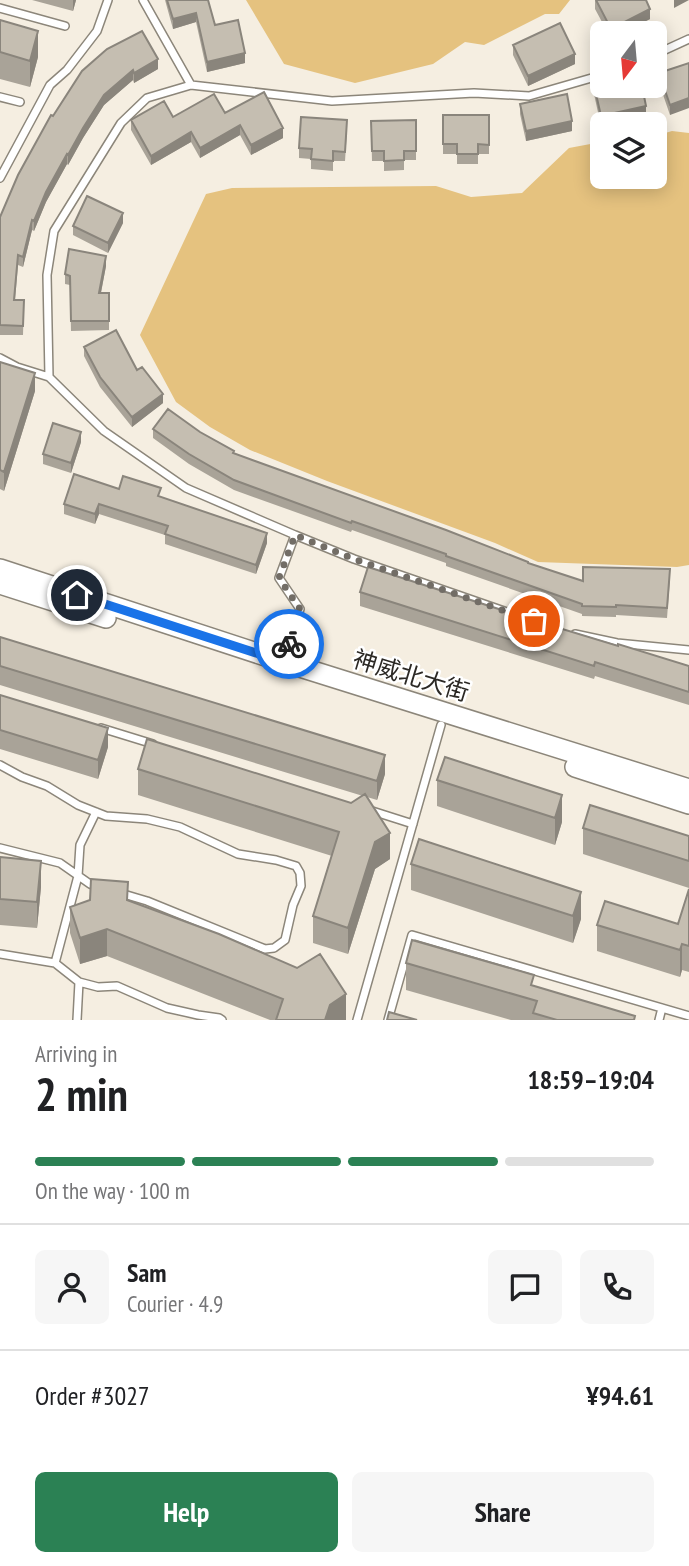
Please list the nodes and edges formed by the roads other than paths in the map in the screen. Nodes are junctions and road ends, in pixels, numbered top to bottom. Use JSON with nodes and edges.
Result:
{"nodes":[{"id":1,"x":108,"y":0,"type":"edge"},
{"id":2,"x":144,"y":0,"type":"edge"},
{"id":3,"x":0,"y":8,"type":"edge"},
{"id":4,"x":65,"y":26,"type":"dead end"},
{"id":5,"x":689,"y":39,"type":"edge"},
{"id":6,"x":667,"y":49,"type":"edge"},
{"id":7,"x":590,"y":78,"type":"edge"},
{"id":8,"x":191,"y":85,"type":"junction"},
{"id":9,"x":0,"y":97,"type":"edge"},
{"id":10,"x":20,"y":102,"type":"dead end"},
{"id":11,"x":0,"y":178,"type":"edge"},
{"id":12,"x":0,"y":358,"type":"edge"},
{"id":13,"x":49,"y":377,"type":"junction"},
{"id":14,"x":295,"y":535,"type":"junction"},
{"id":15,"x":0,"y":569,"type":"edge"},
{"id":16,"x":0,"y":584,"type":"edge"},
{"id":17,"x":521,"y":617,"type":"edge"},
{"id":18,"x":571,"y":633,"type":"edge"},
{"id":19,"x":689,"y":649,"type":"edge"},
{"id":20,"x":284,"y":662,"type":"junction"},
{"id":21,"x":441,"y":725,"type":"junction"},
{"id":22,"x":93,"y":726,"type":"edge"},
{"id":23,"x":160,"y":746,"type":"edge"},
{"id":24,"x":0,"y":765,"type":"edge"},
{"id":25,"x":689,"y":789,"type":"edge"},
{"id":26,"x":689,"y":804,"type":"edge"},
{"id":27,"x":360,"y":807,"type":"edge"},
{"id":28,"x":96,"y":812,"type":"junction"},
{"id":29,"x":413,"y":824,"type":"junction"},
{"id":30,"x":0,"y":848,"type":"edge"},
{"id":31,"x":78,"y":876,"type":"junction"},
{"id":32,"x":101,"y":888,"type":"edge"},
{"id":33,"x":113,"y":891,"type":"edge"},
{"id":34,"x":0,"y":954,"type":"edge"},
{"id":35,"x":55,"y":962,"type":"junction"},
{"id":36,"x":79,"y":982,"type":"junction"},
{"id":37,"x":662,"y":1008,"type":"junction"},
{"id":38,"x":689,"y":1016,"type":"edge"},
{"id":39,"x":77,"y":1020,"type":"edge"},
{"id":40,"x":222,"y":1020,"type":"edge"},
{"id":41,"x":357,"y":1020,"type":"edge"},
{"id":42,"x":388,"y":1020,"type":"edge"},
{"id":43,"x":659,"y":1020,"type":"edge"}],
"edges":[{"from":1,"to":11,"type":"lane"},
{"from":2,"to":8,"type":"lane"},
{"from":3,"to":4,"type":"lane"},
{"from":5,"to":6,"type":"lane"},
{"from":7,"to":8,"type":"lane"},
{"from":8,"to":13,"type":"lane"},
{"from":9,"to":10,"type":"lane"},
{"from":12,"to":13,"type":"lane"},
{"from":13,"to":14,"type":"lane"},
{"from":14,"to":17,"type":"lane"},
{"from":14,"to":20,"type":"lane"},
{"from":15,"to":20,"type":"street","name":"神威北大街"},
{"from":16,"to":21,"type":"street","name":"神威北大街"},
{"from":18,"to":19,"type":"lane"},
{"from":20,"to":25,"type":"street","name":"神威北大街"},
{"from":21,"to":26,"type":"street","name":"神威北大街"},
{"from":21,"to":29,"type":"lane"},
{"from":22,"to":23,"type":"lane"},
{"from":24,"to":28,"type":"lane"},
{"from":27,"to":29,"type":"lane"},
{"from":28,"to":31,"type":"lane"},
{"from":28,"to":33,"type":"lane"},
{"from":29,"to":41,"type":"lane"},
{"from":30,"to":31,"type":"lane"},
{"from":31,"to":32,"type":"lane"},
{"from":31,"to":35,"type":"lane"},
{"from":34,"to":35,"type":"lane"},
{"from":35,"to":36,"type":"lane"},
{"from":36,"to":39,"type":"lane"},
{"from":36,"to":40,"type":"lane"},
{"from":37,"to":38,"type":"lane"},
{"from":37,"to":42,"type":"lane"},
{"from":37,"to":43,"type":"lane"}]}
